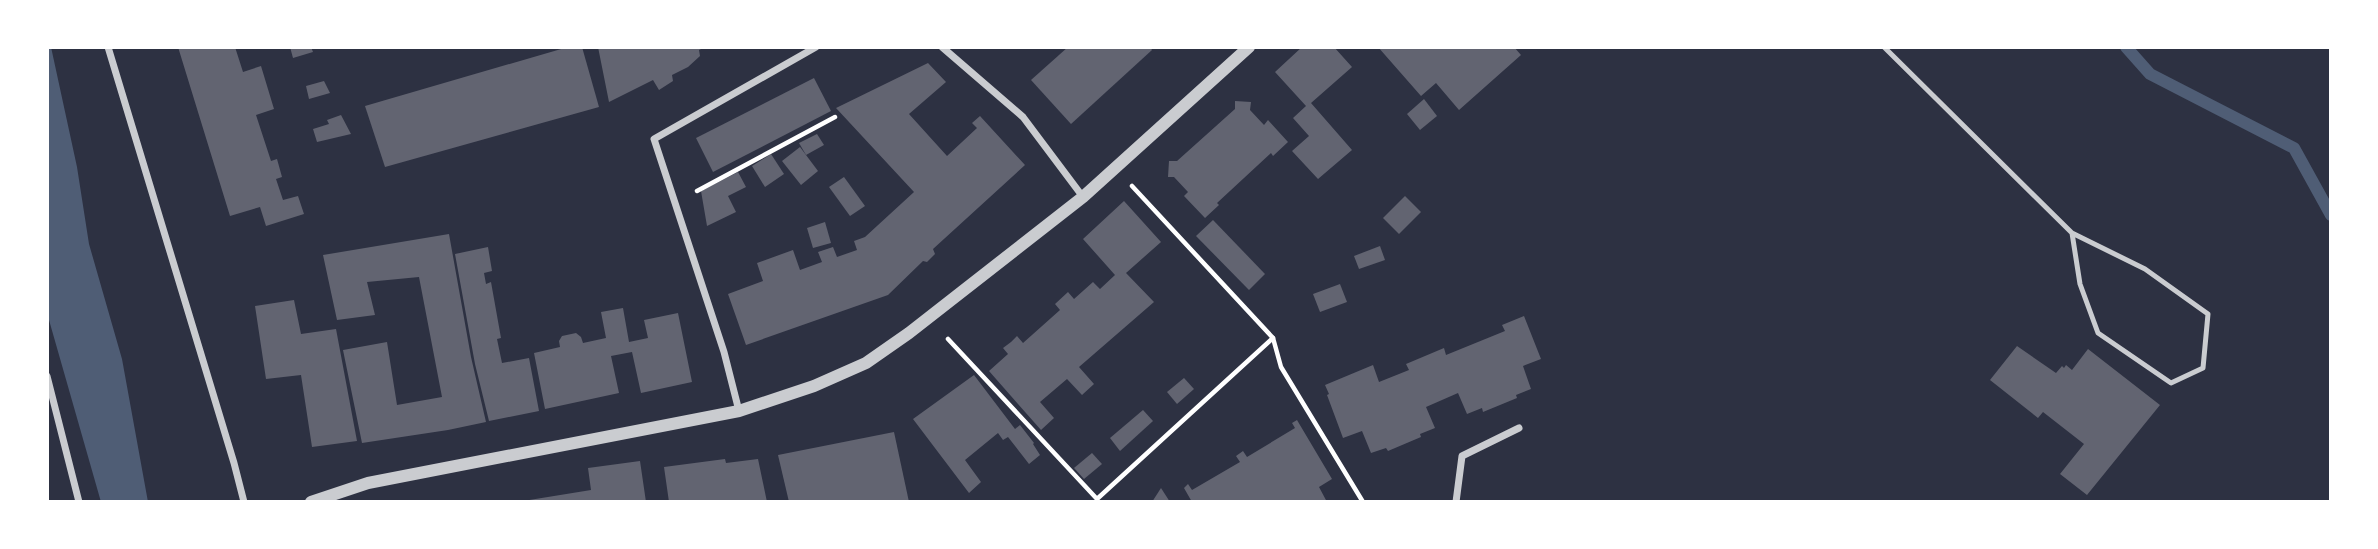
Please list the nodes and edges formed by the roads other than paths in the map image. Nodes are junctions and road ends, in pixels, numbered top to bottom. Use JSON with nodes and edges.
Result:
{"nodes":[{"id":1,"x":108,"y":47,"type":"edge"},
{"id":2,"x":816,"y":47,"type":"edge"},
{"id":3,"x":942,"y":47,"type":"edge"},
{"id":4,"x":1249,"y":47,"type":"edge"},
{"id":5,"x":1884,"y":47,"type":"edge"},
{"id":6,"x":1083,"y":197,"type":"junction"},
{"id":7,"x":2072,"y":233,"type":"junction"},
{"id":8,"x":47,"y":376,"type":"edge"},
{"id":9,"x":739,"y":411,"type":"junction"},
{"id":10,"x":1519,"y":428,"type":"dead end"},
{"id":11,"x":79,"y":502,"type":"edge"},
{"id":12,"x":244,"y":502,"type":"edge"},
{"id":13,"x":311,"y":502,"type":"edge"},
{"id":14,"x":1456,"y":502,"type":"edge"}],
"edges":[{"from":1,"to":12,"type":"street"},
{"from":2,"to":9,"type":"street"},
{"from":3,"to":6,"type":"street"},
{"from":4,"to":6,"type":"street"},
{"from":5,"to":7,"type":"lane"},
{"from":6,"to":9,"type":"street"},
{"from":7,"to":7,"type":"lane"},
{"from":8,"to":11,"type":"street"},
{"from":9,"to":13,"type":"street"},
{"from":10,"to":14,"type":"street"}]}
